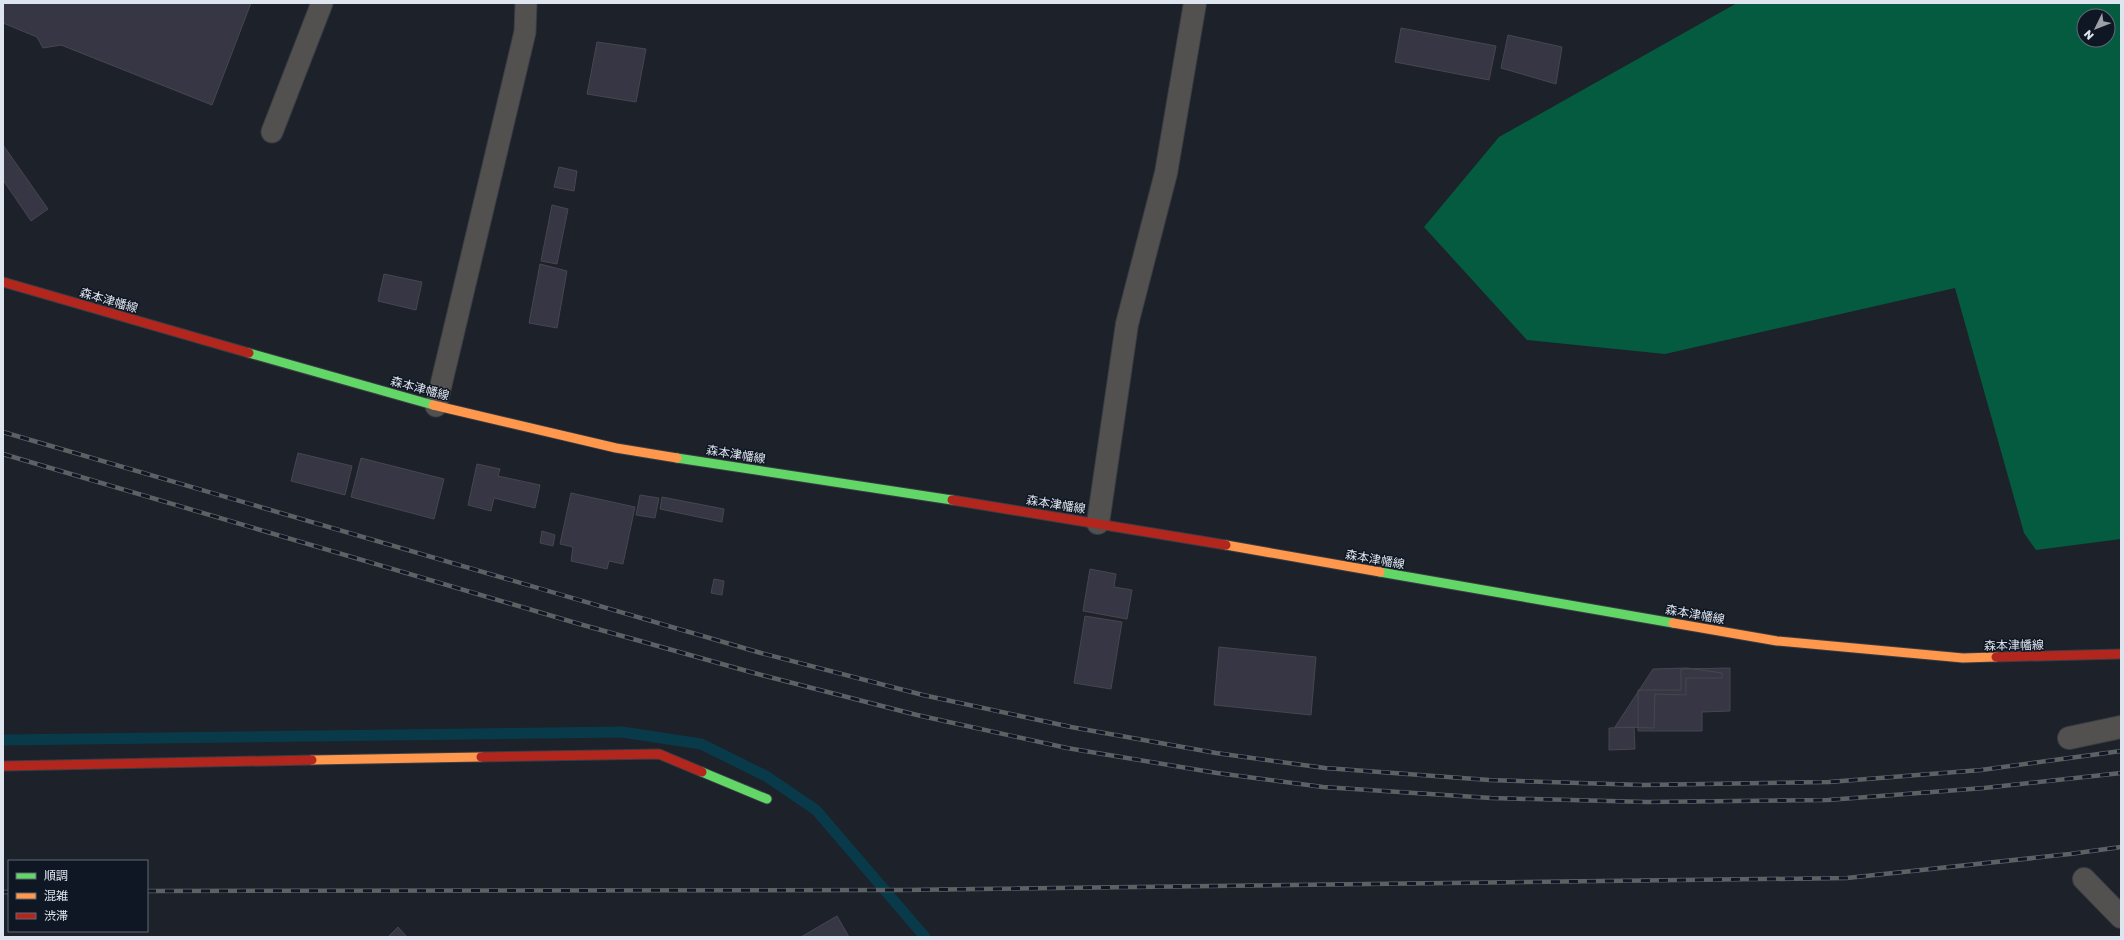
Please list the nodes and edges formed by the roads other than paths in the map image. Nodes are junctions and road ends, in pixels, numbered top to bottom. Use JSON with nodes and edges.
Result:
{"nodes":[{"id":1,"x":322,"y":3,"type":"edge"},
{"id":2,"x":526,"y":3,"type":"edge"},
{"id":3,"x":1196,"y":3,"type":"edge"},
{"id":4,"x":272,"y":132,"type":"dead end"},
{"id":5,"x":3,"y":282,"type":"edge"},
{"id":6,"x":436,"y":406,"type":"junction"},
{"id":7,"x":1098,"y":523,"type":"junction"},
{"id":8,"x":2121,"y":654,"type":"edge"},
{"id":9,"x":2121,"y":727,"type":"edge"},
{"id":10,"x":2069,"y":738,"type":"dead end"},
{"id":11,"x":3,"y":766,"type":"edge"},
{"id":12,"x":767,"y":799,"type":"dead end"},
{"id":13,"x":2084,"y":879,"type":"dead end"},
{"id":14,"x":2121,"y":917,"type":"edge"}],
"edges":[{"from":1,"to":4,"type":"lane"},
{"from":2,"to":6,"type":"lane"},
{"from":3,"to":7,"type":"street"},
{"from":5,"to":6,"type":"main road","name":"森本津幡線"},
{"from":6,"to":7,"type":"main road","name":"森本津幡線"},
{"from":7,"to":8,"type":"main road","name":"森本津幡線"},
{"from":9,"to":10,"type":"street"},
{"from":11,"to":12,"type":"main road"},
{"from":13,"to":14,"type":"street"}]}
